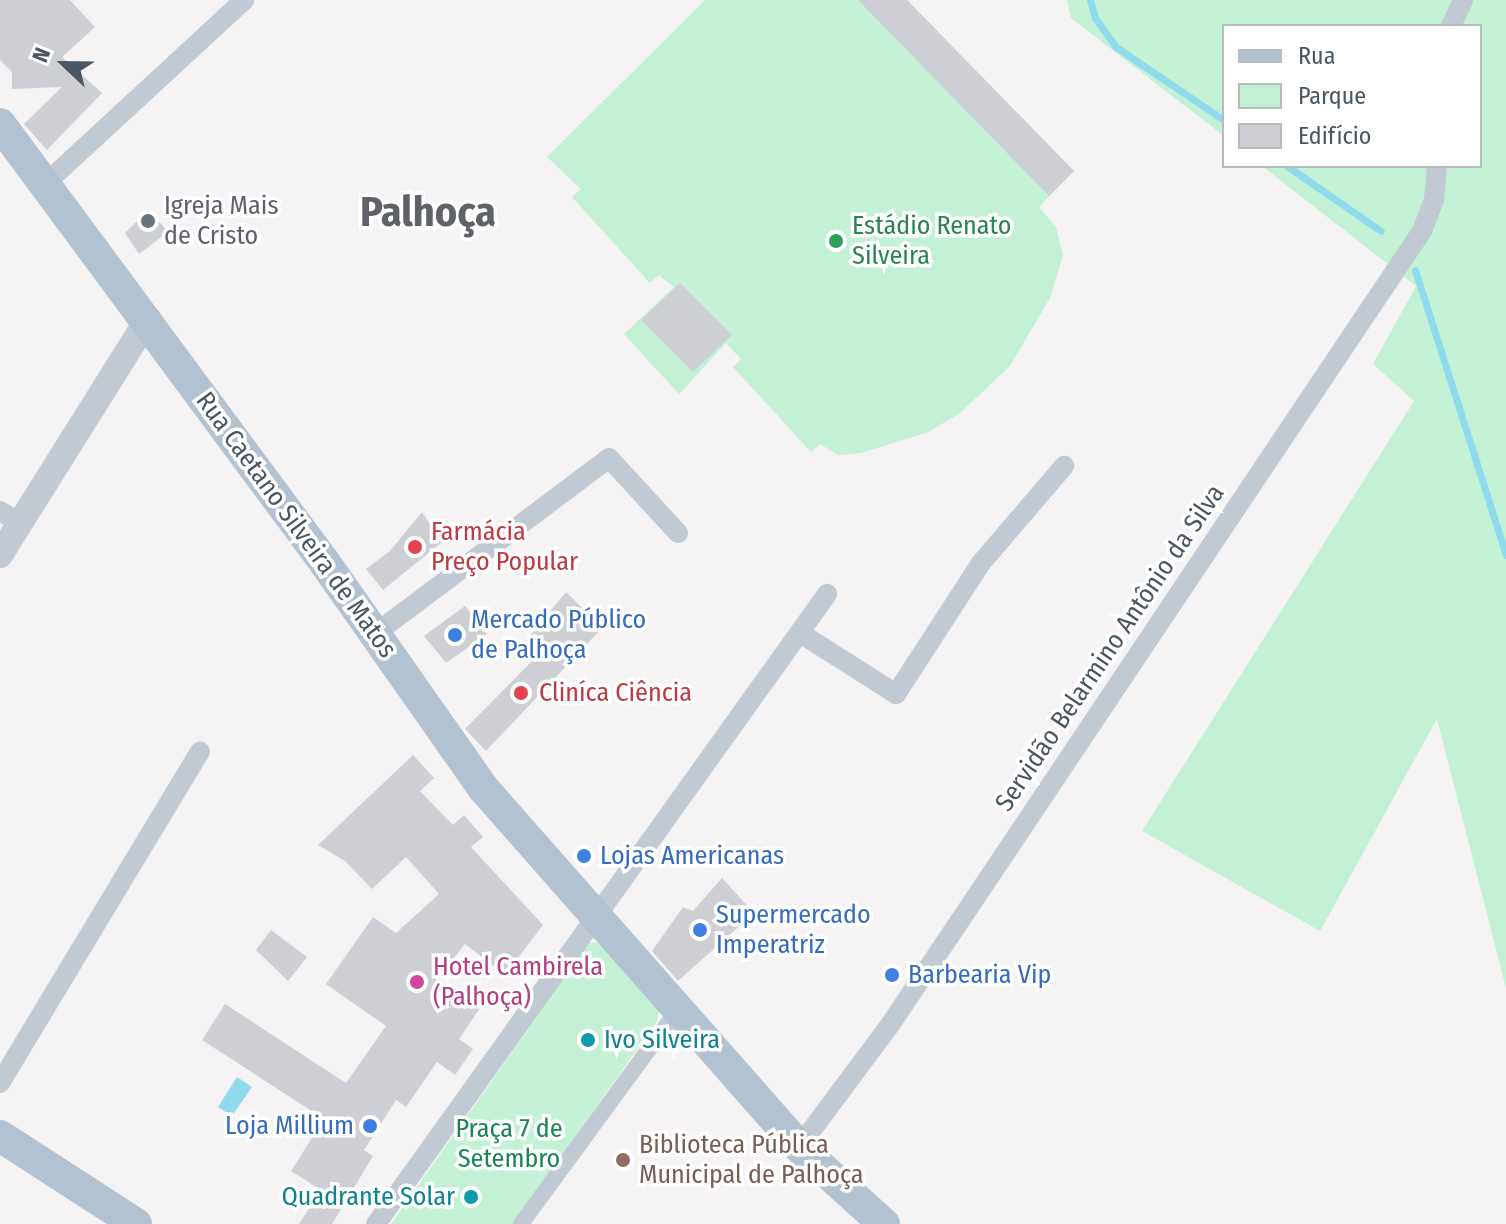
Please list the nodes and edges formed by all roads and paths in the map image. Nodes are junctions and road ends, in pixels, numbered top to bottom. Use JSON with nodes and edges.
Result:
{"nodes":[{"id":1,"x":244,"y":0,"type":"edge"},
{"id":2,"x":1463,"y":0,"type":"edge"},
{"id":3,"x":1452,"y":24,"type":"edge"},
{"id":4,"x":0,"y":124,"type":"edge"},
{"id":5,"x":1437,"y":168,"type":"edge"},
{"id":6,"x":46,"y":183,"type":"junction"},
{"id":7,"x":148,"y":319,"type":"junction"},
{"id":8,"x":1064,"y":466,"type":"dead end"},
{"id":9,"x":10,"y":517,"type":"edge"},
{"id":10,"x":678,"y":533,"type":"dead end"},
{"id":11,"x":0,"y":555,"type":"edge"},
{"id":12,"x":827,"y":594,"type":"dead end"},
{"id":13,"x":376,"y":633,"type":"junction"},
{"id":14,"x":800,"y":633,"type":"junction"},
{"id":15,"x":200,"y":752,"type":"dead end"},
{"id":16,"x":597,"y":921,"type":"junction"},
{"id":17,"x":676,"y":1012,"type":"junction"},
{"id":18,"x":0,"y":1083,"type":"edge"},
{"id":19,"x":0,"y":1136,"type":"edge"},
{"id":20,"x":799,"y":1147,"type":"junction"},
{"id":21,"x":136,"y":1224,"type":"edge"},
{"id":22,"x":376,"y":1224,"type":"edge"},
{"id":23,"x":521,"y":1224,"type":"edge"},
{"id":24,"x":884,"y":1224,"type":"edge"}],
"edges":[{"from":1,"to":6,"type":"street"},
{"from":2,"to":3,"type":"street"},
{"from":4,"to":6,"type":"main road","name":"Rua Caetano Silveira de Matos"},
{"from":5,"to":20,"type":"street","name":"Servidão Belarmino Antônio da Silva"},
{"from":6,"to":7,"type":"main road","name":"Rua Caetano Silveira de Matos"},
{"from":7,"to":9,"type":"street"},
{"from":7,"to":13,"type":"main road","name":"Rua Caetano Silveira de Matos"},
{"from":8,"to":14,"type":"street"},
{"from":9,"to":11,"type":"street"},
{"from":10,"to":13,"type":"street"},
{"from":12,"to":14,"type":"street"},
{"from":13,"to":16,"type":"main road","name":"Rua Caetano Silveira de Matos"},
{"from":14,"to":16,"type":"street"},
{"from":15,"to":18,"type":"street"},
{"from":16,"to":17,"type":"main road","name":"Rua Caetano Silveira de Matos"},
{"from":16,"to":22,"type":"street"},
{"from":17,"to":20,"type":"main road","name":"Rua Caetano Silveira de Matos"},
{"from":17,"to":23,"type":"street"},
{"from":19,"to":21,"type":"main road"},
{"from":20,"to":24,"type":"main road","name":"Rua Caetano Silveira de Matos"}]}
